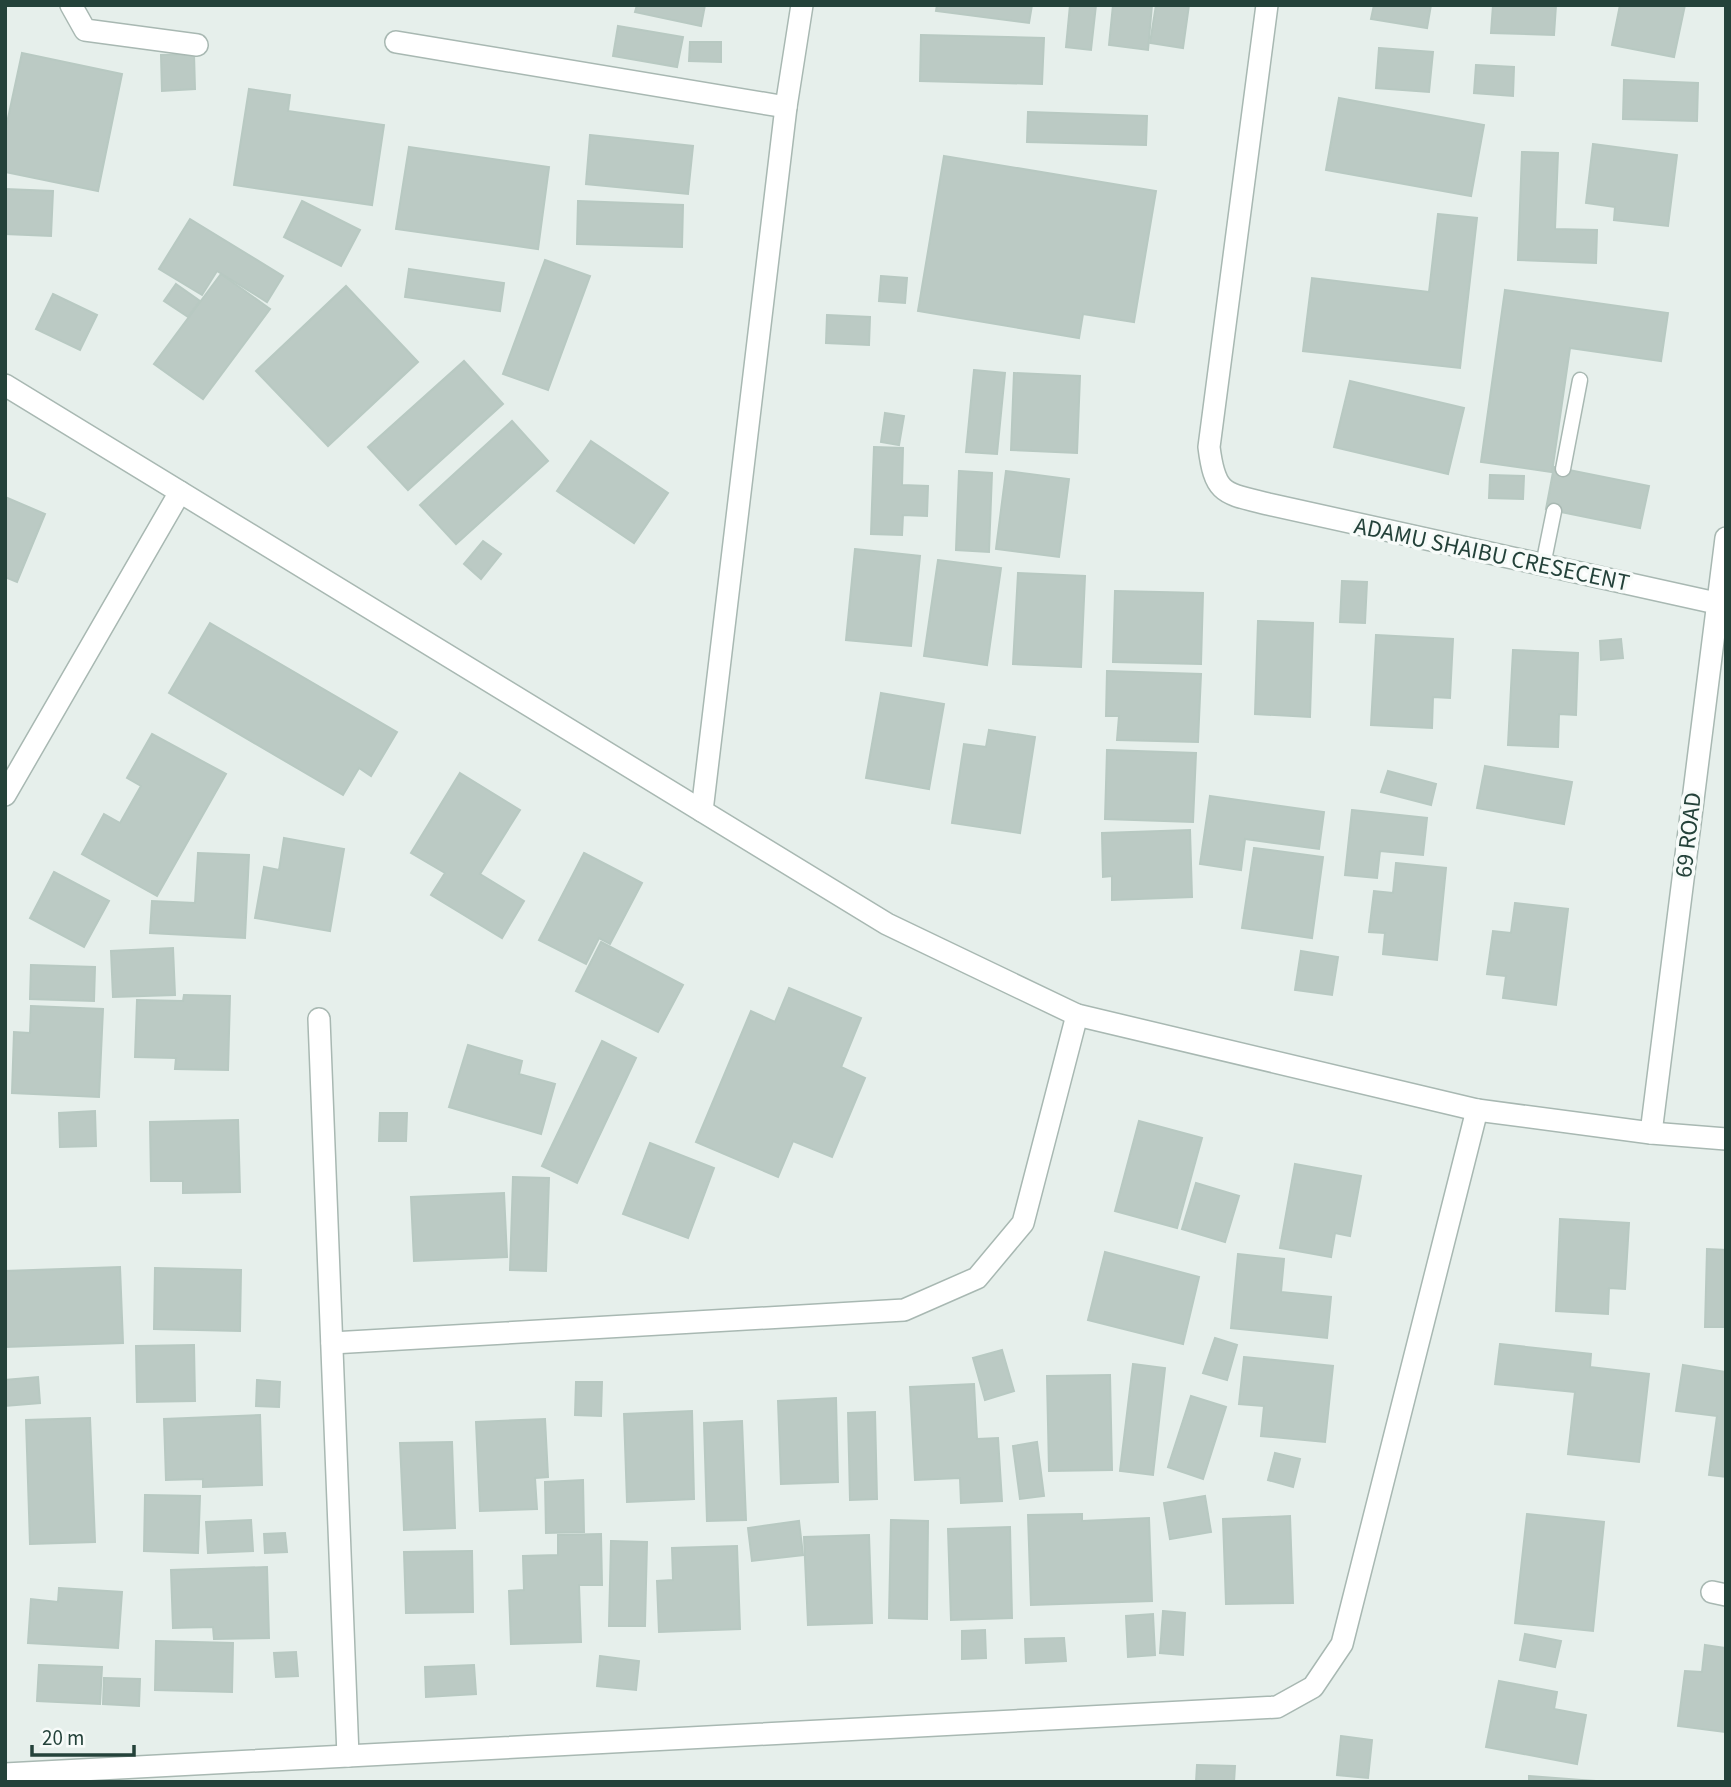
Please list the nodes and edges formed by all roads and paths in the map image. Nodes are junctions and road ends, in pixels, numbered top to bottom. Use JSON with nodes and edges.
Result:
{"nodes":[{"id":1,"x":71,"y":5,"type":"edge"},
{"id":2,"x":802,"y":5,"type":"edge"},
{"id":3,"x":1268,"y":5,"type":"edge"},
{"id":4,"x":396,"y":42,"type":"dead end"},
{"id":5,"x":197,"y":45,"type":"dead end"},
{"id":6,"x":786,"y":107,"type":"junction"},
{"id":7,"x":1580,"y":380,"type":"dead end"},
{"id":8,"x":5,"y":385,"type":"edge"},
{"id":9,"x":1563,"y":469,"type":"dead end"},
{"id":10,"x":180,"y":492,"type":"junction"},
{"id":11,"x":1555,"y":510,"type":"dead end"},
{"id":12,"x":1726,"y":538,"type":"edge"},
{"id":13,"x":1543,"y":565,"type":"junction"},
{"id":14,"x":1716,"y":603,"type":"junction"},
{"id":15,"x":5,"y":795,"type":"edge"},
{"id":16,"x":702,"y":811,"type":"junction"},
{"id":17,"x":1077,"y":1015,"type":"junction"},
{"id":18,"x":319,"y":1019,"type":"dead end"},
{"id":19,"x":1477,"y":1110,"type":"junction"},
{"id":20,"x":1651,"y":1133,"type":"junction"},
{"id":21,"x":1726,"y":1139,"type":"edge"},
{"id":22,"x":332,"y":1343,"type":"junction"},
{"id":23,"x":348,"y":1756,"type":"junction"},
{"id":24,"x":5,"y":1774,"type":"edge"}],
"edges":[{"from":1,"to":5,"type":"street"},
{"from":2,"to":6,"type":"street"},
{"from":3,"to":13,"type":"street","name":"ADAMU SHAIBU CRESECENT"},
{"from":4,"to":6,"type":"street"},
{"from":6,"to":16,"type":"street"},
{"from":7,"to":9,"type":"lane"},
{"from":8,"to":10,"type":"street"},
{"from":10,"to":15,"type":"street"},
{"from":10,"to":16,"type":"street"},
{"from":11,"to":13,"type":"lane"},
{"from":12,"to":14,"type":"street","name":"69 ROAD"},
{"from":13,"to":14,"type":"street","name":"ADAMU SHAIBU CRESECENT"},
{"from":14,"to":20,"type":"street","name":"69 ROAD"},
{"from":16,"to":17,"type":"street"},
{"from":17,"to":19,"type":"street"},
{"from":17,"to":22,"type":"street"},
{"from":18,"to":22,"type":"street"},
{"from":19,"to":20,"type":"street"},
{"from":19,"to":23,"type":"street"},
{"from":20,"to":21,"type":"street"},
{"from":22,"to":23,"type":"street"},
{"from":23,"to":24,"type":"street"}]}
